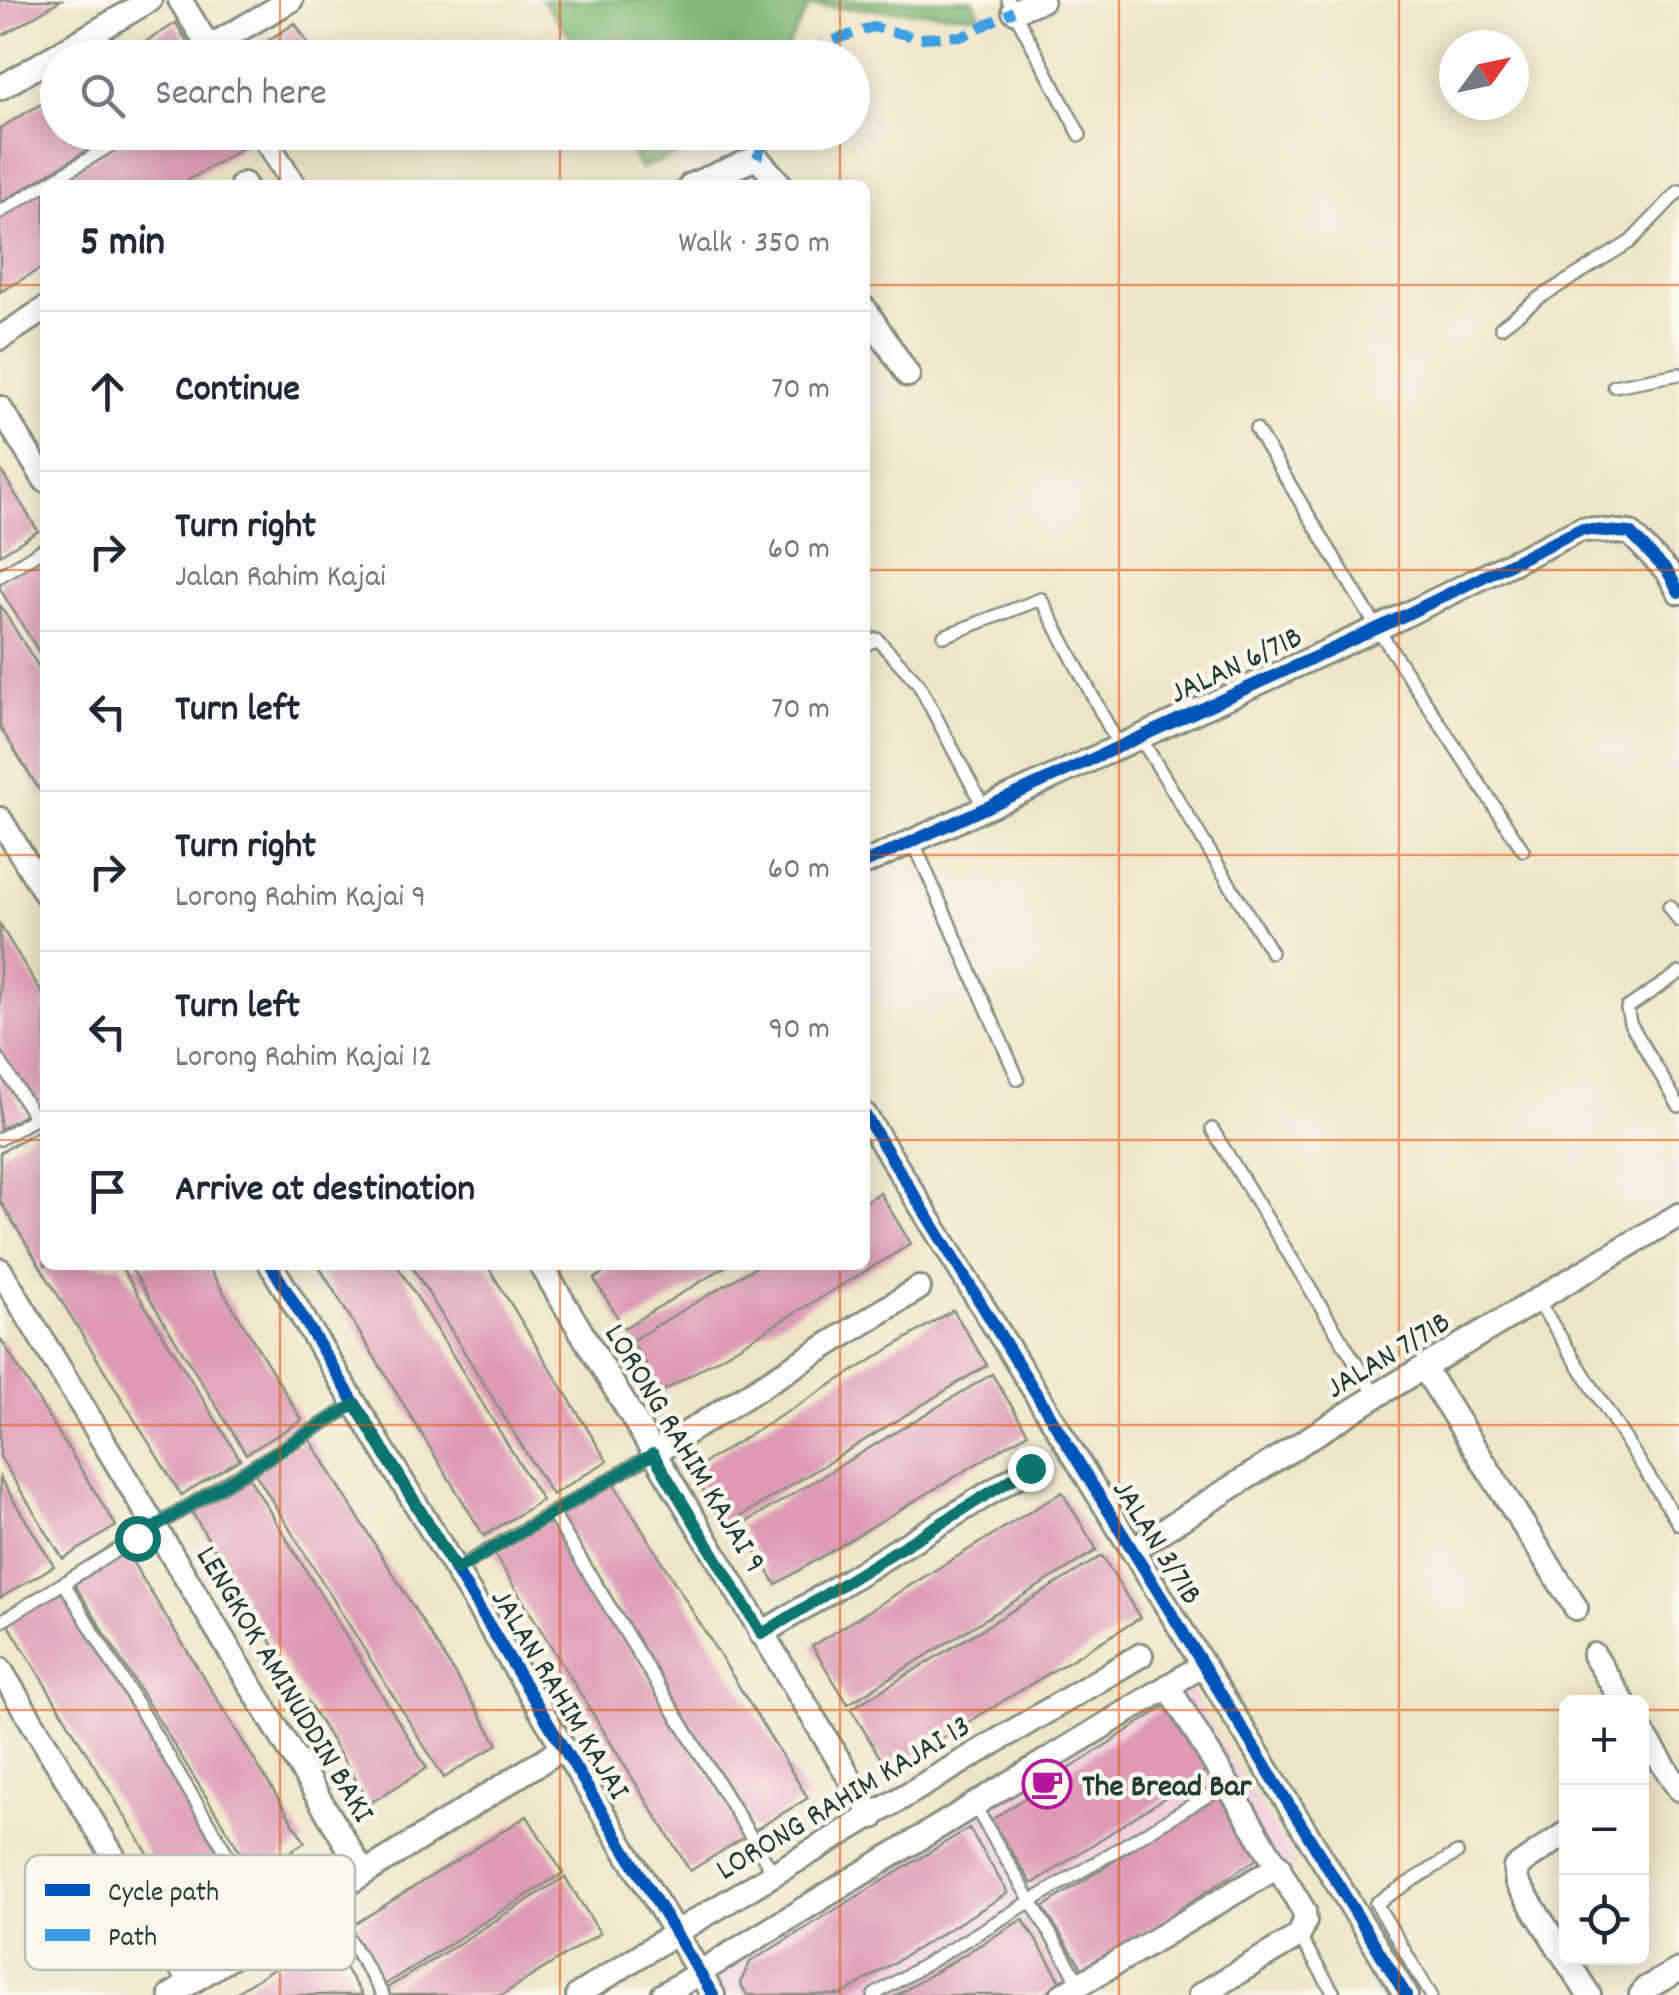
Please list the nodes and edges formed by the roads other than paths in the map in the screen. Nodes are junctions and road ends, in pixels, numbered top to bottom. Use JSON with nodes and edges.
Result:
{"nodes":[{"id":1,"x":150,"y":0,"type":"edge"},
{"id":2,"x":180,"y":0,"type":"edge"},
{"id":3,"x":291,"y":0,"type":"edge"},
{"id":4,"x":1042,"y":0,"type":"edge"},
{"id":5,"x":1011,"y":6,"type":"edge"},
{"id":6,"x":82,"y":40,"type":"edge"},
{"id":7,"x":205,"y":40,"type":"edge"},
{"id":8,"x":230,"y":40,"type":"edge"},
{"id":9,"x":40,"y":65,"type":"edge"},
{"id":10,"x":0,"y":88,"type":"edge"},
{"id":11,"x":1080,"y":134,"type":"dead end"},
{"id":12,"x":102,"y":150,"type":"edge"},
{"id":13,"x":272,"y":150,"type":"edge"},
{"id":14,"x":53,"y":180,"type":"edge"},
{"id":15,"x":291,"y":180,"type":"edge"},
{"id":16,"x":703,"y":180,"type":"edge"},
{"id":17,"x":776,"y":180,"type":"edge"},
{"id":18,"x":40,"y":188,"type":"edge"},
{"id":19,"x":1679,"y":191,"type":"edge"},
{"id":20,"x":0,"y":212,"type":"edge"},
{"id":21,"x":40,"y":312,"type":"edge"},
{"id":22,"x":870,"y":318,"type":"edge"},
{"id":23,"x":1502,"y":327,"type":"dead end"},
{"id":24,"x":0,"y":338,"type":"edge"},
{"id":25,"x":1679,"y":374,"type":"edge"},
{"id":26,"x":908,"y":375,"type":"dead end"},
{"id":27,"x":1614,"y":386,"type":"dead end"},
{"id":28,"x":0,"y":408,"type":"edge"},
{"id":29,"x":1256,"y":429,"type":"dead end"},
{"id":30,"x":40,"y":472,"type":"edge"},
{"id":31,"x":40,"y":551,"type":"edge"},
{"id":32,"x":0,"y":576,"type":"edge"},
{"id":33,"x":1679,"y":592,"type":"edge"},
{"id":34,"x":1377,"y":628,"type":"junction"},
{"id":35,"x":944,"y":636,"type":"dead end"},
{"id":36,"x":870,"y":642,"type":"edge"},
{"id":37,"x":1130,"y":742,"type":"junction"},
{"id":38,"x":984,"y":808,"type":"junction"},
{"id":39,"x":0,"y":818,"type":"edge"},
{"id":40,"x":912,"y":841,"type":"junction"},
{"id":41,"x":1523,"y":850,"type":"dead end"},
{"id":42,"x":870,"y":861,"type":"edge"},
{"id":43,"x":40,"y":885,"type":"edge"},
{"id":44,"x":1669,"y":906,"type":"dead end"},
{"id":45,"x":1679,"y":922,"type":"edge"},
{"id":46,"x":1271,"y":952,"type":"dead end"},
{"id":47,"x":1679,"y":973,"type":"edge"},
{"id":48,"x":0,"y":1061,"type":"edge"},
{"id":49,"x":1018,"y":1078,"type":"dead end"},
{"id":50,"x":1679,"y":1106,"type":"edge"},
{"id":51,"x":40,"y":1115,"type":"edge"},
{"id":52,"x":870,"y":1123,"type":"edge"},
{"id":53,"x":1212,"y":1129,"type":"dead end"},
{"id":54,"x":0,"y":1139,"type":"edge"},
{"id":55,"x":1679,"y":1215,"type":"edge"},
{"id":56,"x":0,"y":1270,"type":"edge"},
{"id":57,"x":273,"y":1270,"type":"edge"},
{"id":58,"x":547,"y":1270,"type":"edge"},
{"id":59,"x":919,"y":1288,"type":"dead end"},
{"id":60,"x":1536,"y":1300,"type":"junction"},
{"id":61,"x":1424,"y":1368,"type":"junction"},
{"id":62,"x":1376,"y":1396,"type":"junction"},
{"id":63,"x":355,"y":1404,"type":"junction"},
{"id":64,"x":653,"y":1454,"type":"junction"},
{"id":65,"x":1030,"y":1468,"type":"dead end"},
{"id":66,"x":552,"y":1514,"type":"junction"},
{"id":67,"x":1679,"y":1524,"type":"edge"},
{"id":68,"x":155,"y":1527,"type":"junction"},
{"id":69,"x":1132,"y":1550,"type":"junction"},
{"id":70,"x":456,"y":1570,"type":"junction"},
{"id":71,"x":64,"y":1583,"type":"junction"},
{"id":72,"x":1576,"y":1608,"type":"dead end"},
{"id":73,"x":0,"y":1622,"type":"edge"},
{"id":74,"x":762,"y":1634,"type":"junction"},
{"id":75,"x":1141,"y":1655,"type":"dead end"},
{"id":76,"x":1594,"y":1655,"type":"dead end"},
{"id":77,"x":1203,"y":1664,"type":"junction"},
{"id":78,"x":0,"y":1669,"type":"edge"},
{"id":79,"x":1168,"y":1686,"type":"junction"},
{"id":80,"x":1618,"y":1695,"type":"edge"},
{"id":81,"x":1649,"y":1743,"type":"edge"},
{"id":82,"x":563,"y":1748,"type":"junction"},
{"id":83,"x":1228,"y":1784,"type":"junction"},
{"id":84,"x":1679,"y":1789,"type":"edge"},
{"id":85,"x":974,"y":1805,"type":"junction"},
{"id":86,"x":872,"y":1817,"type":"junction"},
{"id":87,"x":1559,"y":1838,"type":"edge"},
{"id":88,"x":1457,"y":1853,"type":"dead end"},
{"id":89,"x":105,"y":1855,"type":"edge"},
{"id":90,"x":228,"y":1855,"type":"edge"},
{"id":91,"x":353,"y":1855,"type":"edge"},
{"id":92,"x":355,"y":1858,"type":"edge"},
{"id":93,"x":1279,"y":1866,"type":"junction"},
{"id":94,"x":364,"y":1873,"type":"junction"},
{"id":95,"x":774,"y":1874,"type":"junction"},
{"id":96,"x":355,"y":1879,"type":"edge"},
{"id":97,"x":1031,"y":1901,"type":"junction"},
{"id":98,"x":676,"y":1933,"type":"junction"},
{"id":99,"x":1299,"y":1936,"type":"junction"},
{"id":100,"x":355,"y":1949,"type":"edge"},
{"id":101,"x":210,"y":1970,"type":"edge"},
{"id":102,"x":1679,"y":1970,"type":"edge"},
{"id":103,"x":700,"y":1973,"type":"junction"},
{"id":104,"x":180,"y":1989,"type":"edge"},
{"id":105,"x":1071,"y":1989,"type":"edge"},
{"id":106,"x":383,"y":1995,"type":"edge"},
{"id":107,"x":578,"y":1995,"type":"edge"},
{"id":108,"x":664,"y":1995,"type":"edge"},
{"id":109,"x":713,"y":1995,"type":"edge"},
{"id":110,"x":874,"y":1995,"type":"edge"},
{"id":111,"x":1200,"y":1995,"type":"edge"},
{"id":112,"x":1334,"y":1995,"type":"edge"},
{"id":113,"x":1406,"y":1995,"type":"edge"},
{"id":114,"x":1431,"y":1995,"type":"edge"},
{"id":115,"x":1589,"y":1995,"type":"edge"},
{"id":116,"x":1640,"y":1995,"type":"edge"}],
"edges":[{"from":1,"to":6,"type":"street"},
{"from":2,"to":7,"type":"street"},
{"from":3,"to":8,"type":"street"},
{"from":4,"to":5,"type":"street"},
{"from":5,"to":11,"type":"lane"},
{"from":9,"to":10,"type":"street"},
{"from":12,"to":14,"type":"lane"},
{"from":13,"to":15,"type":"street"},
{"from":16,"to":17,"type":"street"},
{"from":18,"to":20,"type":"lane"},
{"from":19,"to":23,"type":"lane"},
{"from":21,"to":24,"type":"street"},
{"from":22,"to":26,"type":"street"},
{"from":25,"to":27,"type":"lane"},
{"from":28,"to":30,"type":"street"},
{"from":29,"to":34,"type":"lane"},
{"from":31,"to":32,"type":"lane"},
{"from":33,"to":34,"type":"street","name":"JALAN 6/71B"},
{"from":34,"to":37,"type":"street","name":"JALAN 6/71B"},
{"from":34,"to":41,"type":"lane"},
{"from":35,"to":37,"type":"lane"},
{"from":36,"to":38,"type":"lane"},
{"from":37,"to":38,"type":"street","name":"JALAN 6/71B"},
{"from":37,"to":46,"type":"lane"},
{"from":38,"to":40,"type":"street","name":"JALAN 6/71B"},
{"from":39,"to":43,"type":"street"},
{"from":40,"to":42,"type":"street","name":"JALAN 6/71B"},
{"from":40,"to":49,"type":"lane"},
{"from":44,"to":45,"type":"lane"},
{"from":47,"to":50,"type":"lane"},
{"from":48,"to":51,"type":"lane"},
{"from":51,"to":54,"type":"lane"},
{"from":52,"to":69,"type":"street","name":"JALAN 3/71B"},
{"from":53,"to":62,"type":"lane"},
{"from":55,"to":60,"type":"street","name":"JALAN 7/71B"},
{"from":56,"to":68,"type":"street","name":"LENGKOK AMINUDDIN BAKI"},
{"from":57,"to":63,"type":"street","name":"JALAN RAHIM KAJAI"},
{"from":58,"to":64,"type":"street","name":"LORONG RAHIM KAJAI 9"},
{"from":59,"to":64,"type":"street"},
{"from":60,"to":61,"type":"street","name":"JALAN 7/71B"},
{"from":60,"to":67,"type":"lane"},
{"from":61,"to":62,"type":"street","name":"JALAN 7/71B"},
{"from":61,"to":72,"type":"street"},
{"from":62,"to":69,"type":"street","name":"JALAN 7/71B"},
{"from":63,"to":68,"type":"lane"},
{"from":63,"to":70,"type":"street","name":"JALAN RAHIM KAJAI"},
{"from":64,"to":66,"type":"lane"},
{"from":64,"to":74,"type":"street","name":"LORONG RAHIM KAJAI 9"},
{"from":65,"to":74,"type":"street"},
{"from":66,"to":70,"type":"lane"},
{"from":66,"to":95,"type":"lane"},
{"from":68,"to":71,"type":"lane"},
{"from":68,"to":91,"type":"street","name":"LENGKOK AMINUDDIN BAKI"},
{"from":69,"to":77,"type":"street","name":"JALAN 3/71B"},
{"from":70,"to":82,"type":"street","name":"JALAN RAHIM KAJAI"},
{"from":71,"to":73,"type":"lane"},
{"from":71,"to":90,"type":"lane"},
{"from":74,"to":86,"type":"street","name":"LORONG RAHIM KAJAI 9"},
{"from":75,"to":86,"type":"street","name":"LORONG RAHIM KAJAI 13"},
{"from":76,"to":80,"type":"street"},
{"from":77,"to":79,"type":"street"},
{"from":77,"to":113,"type":"street","name":"JALAN 3/71B"},
{"from":78,"to":89,"type":"street"},
{"from":79,"to":83,"type":"street"},
{"from":79,"to":85,"type":"street"},
{"from":81,"to":84,"type":"street"},
{"from":82,"to":94,"type":"street"},
{"from":82,"to":98,"type":"street","name":"JALAN RAHIM KAJAI"},
{"from":83,"to":93,"type":"street"},
{"from":83,"to":97,"type":"lane"},
{"from":85,"to":97,"type":"lane"},
{"from":85,"to":103,"type":"street"},
{"from":86,"to":95,"type":"street","name":"LORONG RAHIM KAJAI 13"},
{"from":87,"to":115,"type":"street"},
{"from":88,"to":114,"type":"lane"},
{"from":92,"to":94,"type":"street","name":"LENGKOK AMINUDDIN BAKI"},
{"from":93,"to":99,"type":"street"},
{"from":93,"to":105,"type":"street"},
{"from":94,"to":96,"type":"street"},
{"from":95,"to":98,"type":"street","name":"LORONG RAHIM KAJAI 13"},
{"from":97,"to":105,"type":"lane"},
{"from":97,"to":110,"type":"lane"},
{"from":98,"to":103,"type":"street","name":"JALAN RAHIM KAJAI"},
{"from":98,"to":107,"type":"street","name":"LORONG RAHIM KAJAI 13"},
{"from":99,"to":111,"type":"street"},
{"from":99,"to":112,"type":"lane"},
{"from":100,"to":106,"type":"lane"},
{"from":101,"to":104,"type":"street"},
{"from":102,"to":116,"type":"street"},
{"from":103,"to":108,"type":"street"},
{"from":103,"to":109,"type":"street","name":"JALAN RAHIM KAJAI"}]}
